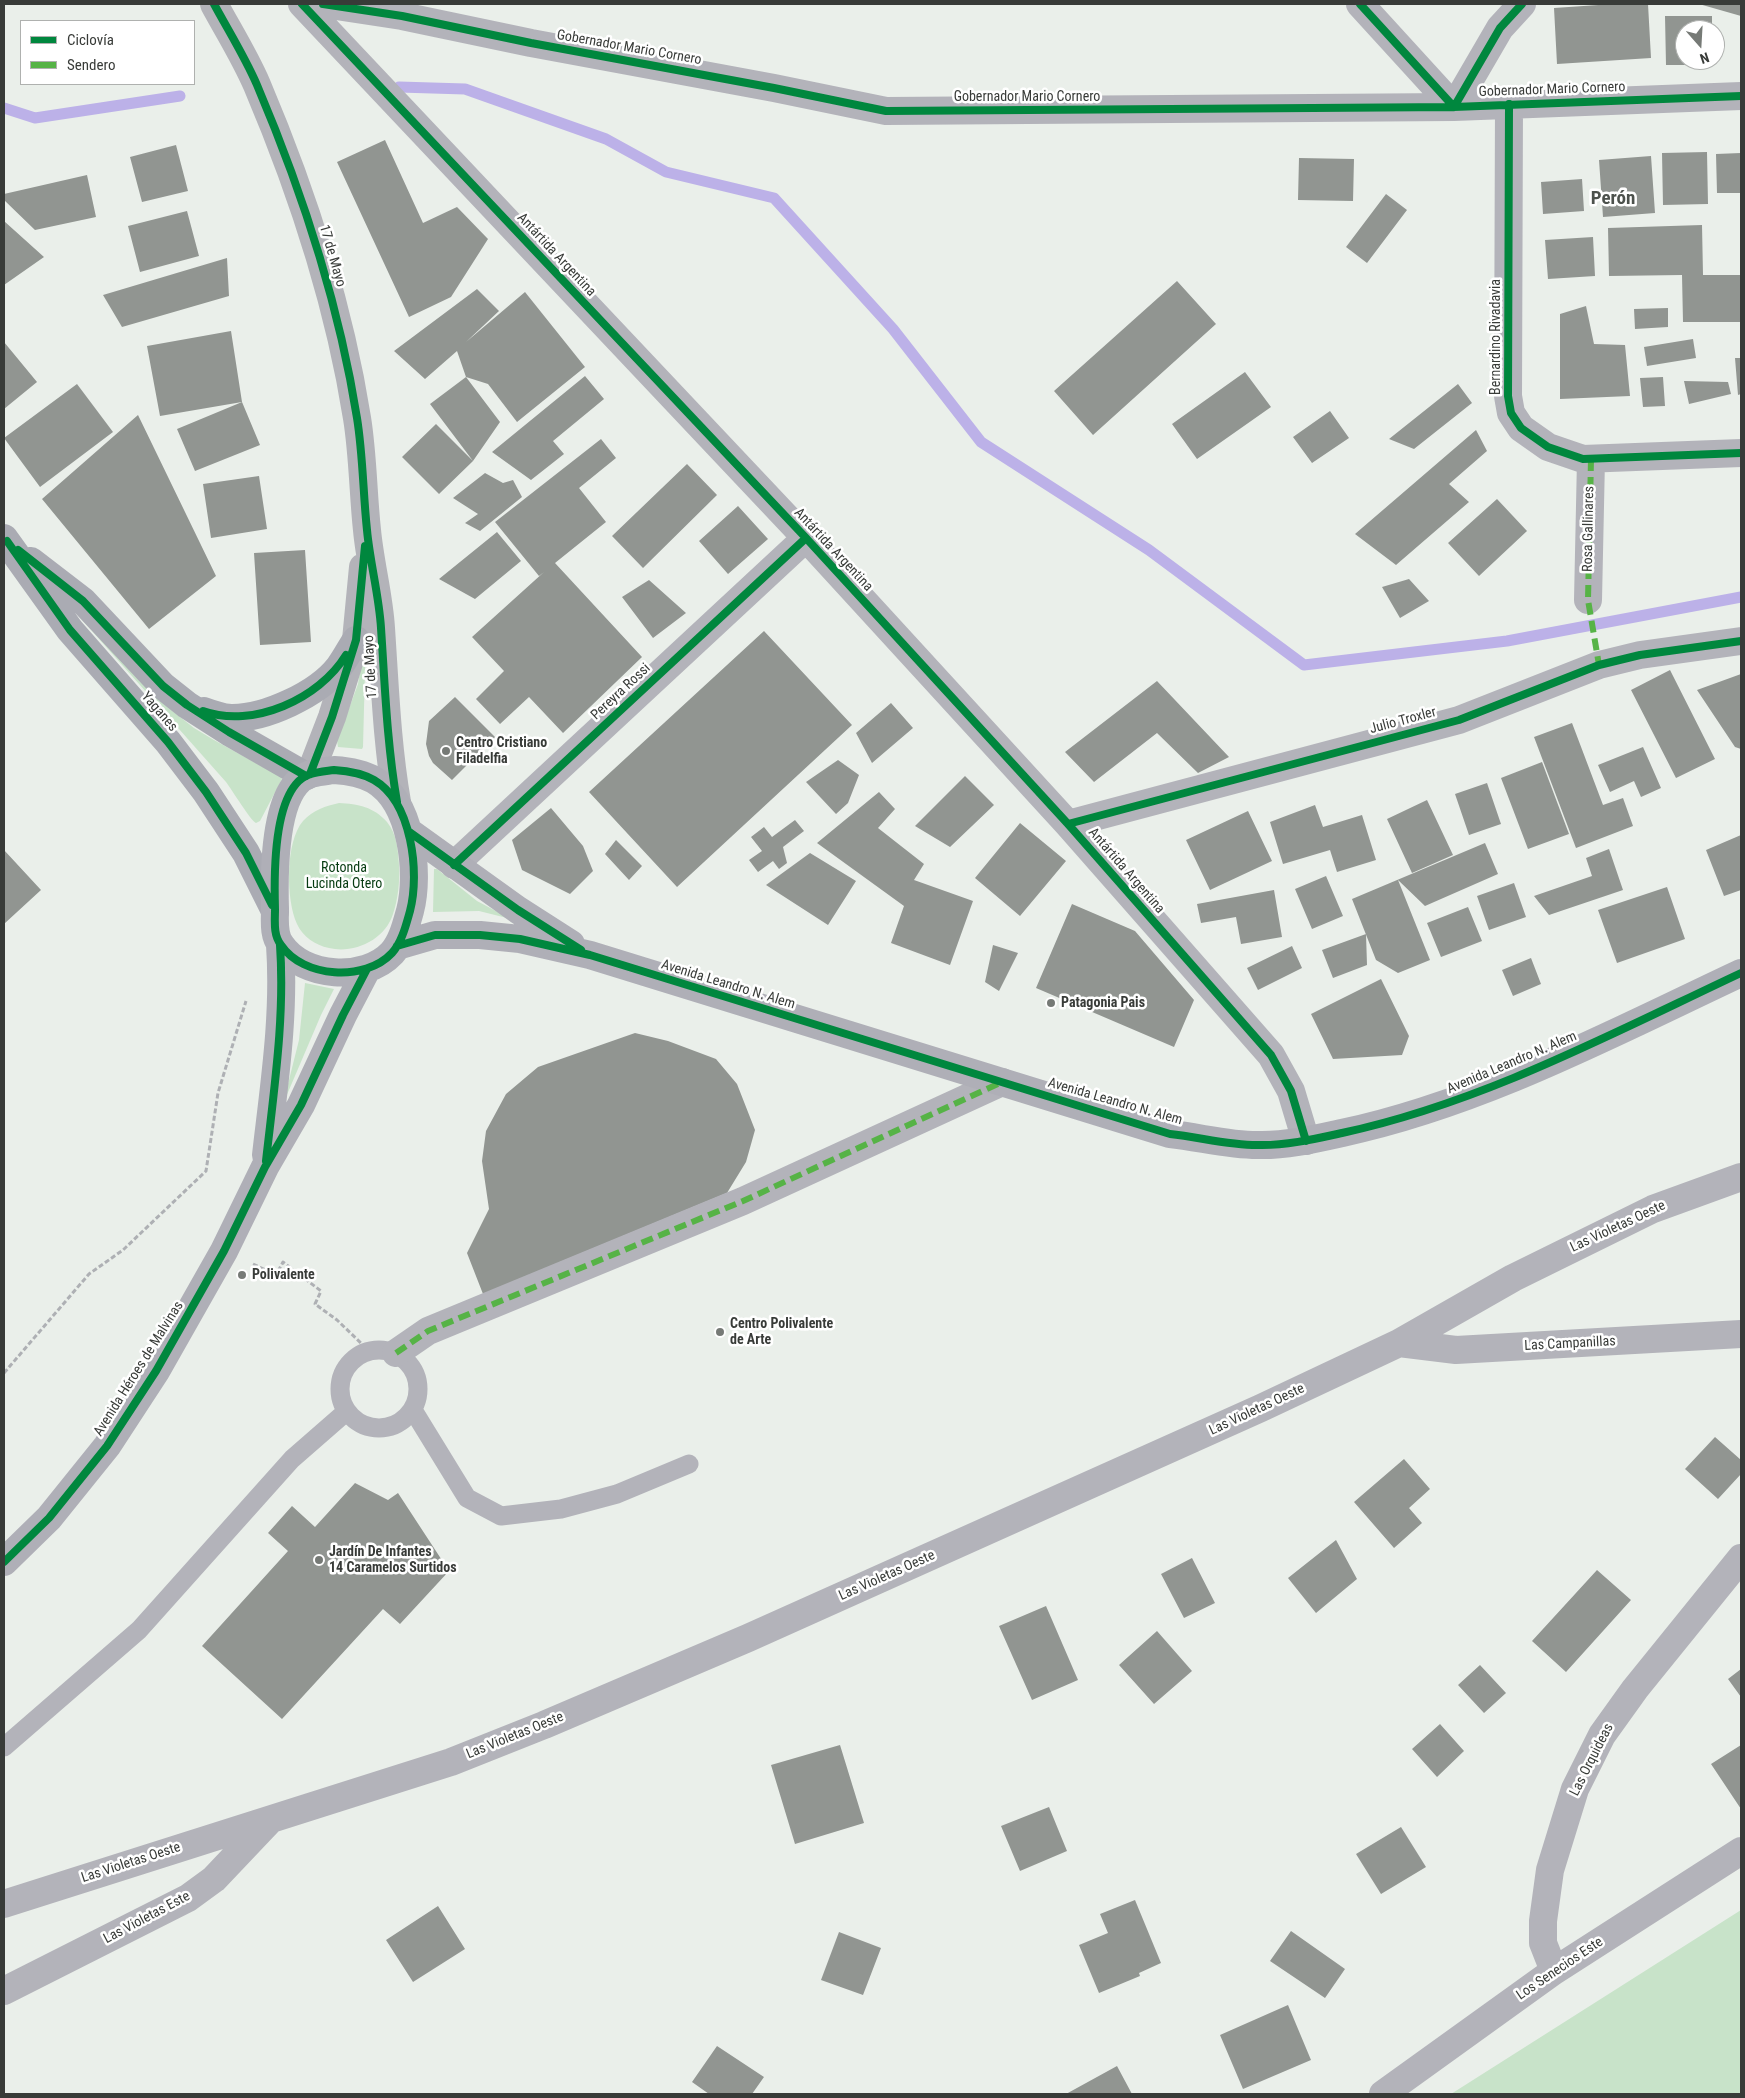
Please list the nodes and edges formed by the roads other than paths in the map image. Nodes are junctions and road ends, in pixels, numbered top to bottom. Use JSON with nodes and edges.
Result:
{"nodes":[{"id":1,"x":214,"y":4,"type":"edge"},
{"id":2,"x":302,"y":4,"type":"edge"},
{"id":3,"x":323,"y":4,"type":"edge"},
{"id":4,"x":1360,"y":4,"type":"edge"},
{"id":5,"x":1522,"y":4,"type":"edge"},
{"id":6,"x":1741,"y":96,"type":"edge"},
{"id":7,"x":1509,"y":104,"type":"junction"},
{"id":8,"x":1454,"y":107,"type":"junction"},
{"id":9,"x":1741,"y":453,"type":"edge"},
{"id":10,"x":1591,"y":459,"type":"junction"},
{"id":11,"x":367,"y":531,"type":"junction"},
{"id":12,"x":806,"y":538,"type":"junction"},
{"id":13,"x":5,"y":540,"type":"edge"},
{"id":14,"x":1588,"y":600,"type":"dead end"},
{"id":15,"x":356,"y":640,"type":"junction"},
{"id":16,"x":1741,"y":642,"type":"edge"},
{"id":17,"x":187,"y":705,"type":"junction"},
{"id":18,"x":308,"y":775,"type":"junction"},
{"id":19,"x":397,"y":802,"type":"junction"},
{"id":20,"x":1068,"y":824,"type":"junction"},
{"id":21,"x":408,"y":831,"type":"junction"},
{"id":22,"x":454,"y":865,"type":"junction"},
{"id":23,"x":275,"y":911,"type":"junction"},
{"id":24,"x":280,"y":944,"type":"junction"},
{"id":25,"x":397,"y":946,"type":"junction"},
{"id":26,"x":590,"y":955,"type":"junction"},
{"id":27,"x":367,"y":970,"type":"junction"},
{"id":28,"x":1741,"y":973,"type":"edge"},
{"id":29,"x":1002,"y":1082,"type":"junction"},
{"id":30,"x":1306,"y":1141,"type":"junction"},
{"id":31,"x":265,"y":1167,"type":"junction"},
{"id":32,"x":1741,"y":1177,"type":"edge"},
{"id":33,"x":1741,"y":1334,"type":"edge"},
{"id":34,"x":1399,"y":1344,"type":"junction"},
{"id":35,"x":396,"y":1353,"type":"junction"},
{"id":36,"x":413,"y":1410,"type":"junction"},
{"id":37,"x":347,"y":1411,"type":"junction"},
{"id":38,"x":689,"y":1464,"type":"dead end"},
{"id":39,"x":1741,"y":1558,"type":"edge"},
{"id":40,"x":4,"y":1562,"type":"edge"},
{"id":41,"x":4,"y":1747,"type":"edge"},
{"id":42,"x":272,"y":1819,"type":"junction"},
{"id":43,"x":1741,"y":1851,"type":"edge"},
{"id":44,"x":4,"y":1904,"type":"edge"},
{"id":45,"x":1554,"y":1971,"type":"junction"},
{"id":46,"x":4,"y":1991,"type":"edge"},
{"id":47,"x":1382,"y":2094,"type":"edge"}],
"edges":[{"from":1,"to":11,"type":"main road","name":"17 de Mayo"},
{"from":2,"to":12,"type":"street","name":"Antártida Argentina"},
{"from":3,"to":8,"type":"street","name":"Gobernador Mario Cornero"},
{"from":4,"to":8,"type":"street"},
{"from":5,"to":8,"type":"street"},
{"from":6,"to":7,"type":"street","name":"Gobernador Mario Cornero"},
{"from":7,"to":8,"type":"street","name":"Gobernador Mario Cornero"},
{"from":7,"to":10,"type":"street","name":"Bernardino Rivadavia"},
{"from":9,"to":10,"type":"street","name":"Bernardino Rivadavia"},
{"from":10,"to":14,"type":"street","name":"Rosa Gallinares"},
{"from":11,"to":15,"type":"main road","name":"17 de Mayo"},
{"from":11,"to":19,"type":"main road","name":"17 de Mayo"},
{"from":12,"to":20,"type":"street","name":"Antártida Argentina"},
{"from":12,"to":22,"type":"street","name":"Pereyra Rossi"},
{"from":13,"to":17,"type":"main road","name":"Yaganes"},
{"from":13,"to":23,"type":"main road","name":"Yaganes"},
{"from":15,"to":17,"type":"main road"},
{"from":15,"to":18,"type":"main road","name":"17 de Mayo"},
{"from":16,"to":20,"type":"street","name":"Julio Troxler"},
{"from":17,"to":18,"type":"main road","name":"Yaganes"},
{"from":18,"to":19,"type":"highway"},
{"from":18,"to":23,"type":"highway"},
{"from":19,"to":21,"type":"highway"},
{"from":20,"to":30,"type":"street","name":"Antártida Argentina"},
{"from":21,"to":22,"type":"highway","name":"Avenida Leandro N. Alem"},
{"from":21,"to":25,"type":"highway"},
{"from":22,"to":26,"type":"highway","name":"Avenida Leandro N. Alem"},
{"from":23,"to":24,"type":"highway"},
{"from":24,"to":27,"type":"highway"},
{"from":24,"to":31,"type":"highway","name":"Avenida Héroes de Malvinas"},
{"from":25,"to":26,"type":"highway","name":"Avenida Leandro N. Alem"},
{"from":25,"to":27,"type":"highway"},
{"from":26,"to":29,"type":"highway","name":"Avenida Leandro N. Alem"},
{"from":27,"to":31,"type":"highway","name":"Avenida Héroes de Malvinas"},
{"from":28,"to":30,"type":"highway","name":"Avenida Leandro N. Alem"},
{"from":29,"to":30,"type":"highway","name":"Avenida Leandro N. Alem"},
{"from":29,"to":35,"type":"street"},
{"from":31,"to":40,"type":"highway","name":"Avenida Héroes de Malvinas"},
{"from":32,"to":34,"type":"street","name":"Las Violetas Oeste"},
{"from":33,"to":34,"type":"street","name":"Las Campanillas"},
{"from":34,"to":42,"type":"street","name":"Las Violetas Oeste"},
{"from":35,"to":36,"type":"lane"},
{"from":35,"to":37,"type":"lane"},
{"from":36,"to":37,"type":"lane"},
{"from":36,"to":38,"type":"lane"},
{"from":37,"to":41,"type":"lane"},
{"from":39,"to":45,"type":"street","name":"Las Orquideas"},
{"from":42,"to":44,"type":"street","name":"Las Violetas Oeste"},
{"from":42,"to":46,"type":"street","name":"Las Violetas Este"},
{"from":43,"to":45,"type":"street","name":"Los Senecios Este"},
{"from":45,"to":47,"type":"street","name":"Los Senecios Este"}]}
